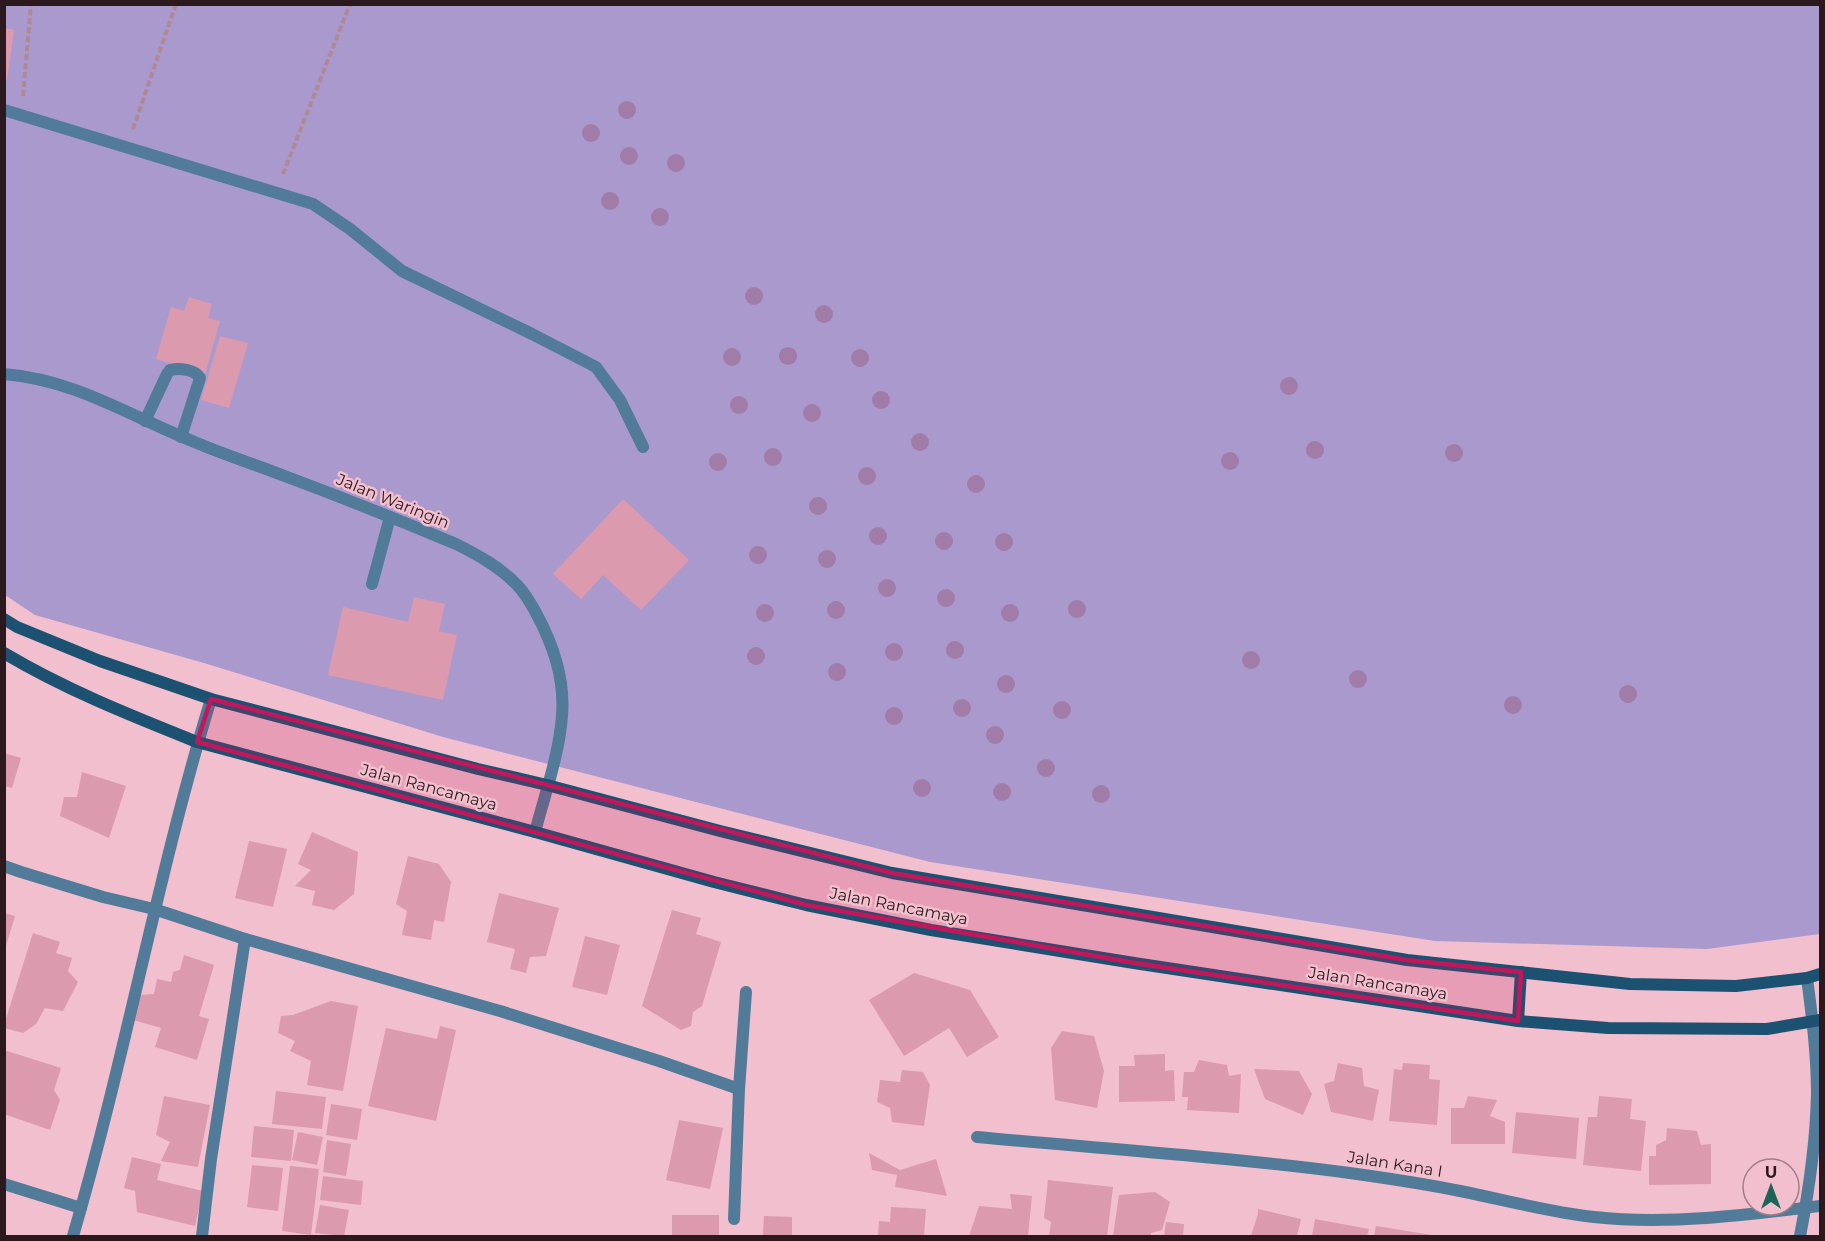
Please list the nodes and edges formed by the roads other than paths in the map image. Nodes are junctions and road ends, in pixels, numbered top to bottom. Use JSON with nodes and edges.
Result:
{"nodes":[{"id":1,"x":4,"y":110,"type":"edge"},
{"id":2,"x":4,"y":374,"type":"edge"},
{"id":3,"x":145,"y":421,"type":"junction"},
{"id":4,"x":181,"y":437,"type":"junction"},
{"id":5,"x":643,"y":447,"type":"dead end"},
{"id":6,"x":390,"y":517,"type":"junction"},
{"id":7,"x":372,"y":584,"type":"dead end"},
{"id":8,"x":4,"y":619,"type":"edge"},
{"id":9,"x":4,"y":653,"type":"edge"},
{"id":10,"x":211,"y":699,"type":"junction"},
{"id":11,"x":198,"y":742,"type":"junction"},
{"id":12,"x":547,"y":785,"type":"junction"},
{"id":13,"x":535,"y":832,"type":"junction"},
{"id":14,"x":4,"y":866,"type":"edge"},
{"id":15,"x":154,"y":909,"type":"junction"},
{"id":16,"x":245,"y":939,"type":"junction"},
{"id":17,"x":1521,"y":972,"type":"junction"},
{"id":18,"x":1821,"y":974,"type":"edge"},
{"id":19,"x":1807,"y":978,"type":"junction"},
{"id":20,"x":746,"y":992,"type":"dead end"},
{"id":21,"x":1518,"y":1021,"type":"junction"},
{"id":22,"x":1817,"y":1021,"type":"edge"},
{"id":23,"x":739,"y":1089,"type":"junction"},
{"id":24,"x":977,"y":1137,"type":"dead end"},
{"id":25,"x":4,"y":1184,"type":"edge"},
{"id":26,"x":1821,"y":1206,"type":"edge"},
{"id":27,"x":81,"y":1208,"type":"junction"},
{"id":28,"x":1806,"y":1208,"type":"junction"},
{"id":29,"x":734,"y":1219,"type":"dead end"},
{"id":30,"x":73,"y":1236,"type":"edge"},
{"id":31,"x":201,"y":1236,"type":"edge"},
{"id":32,"x":1800,"y":1236,"type":"edge"}],
"edges":[{"from":1,"to":5,"type":"street"},
{"from":2,"to":3,"type":"street","name":"Jalan Waringin"},
{"from":3,"to":4,"type":"street","name":"Jalan Waringin"},
{"from":3,"to":4,"type":"street"},
{"from":4,"to":6,"type":"street","name":"Jalan Waringin"},
{"from":6,"to":7,"type":"street"},
{"from":6,"to":12,"type":"street","name":"Jalan Waringin"},
{"from":8,"to":10,"type":"street","name":"Jalan Rancamaya"},
{"from":9,"to":11,"type":"street","name":"Jalan Rancamaya"},
{"from":10,"to":11,"type":"street"},
{"from":10,"to":12,"type":"street","name":"Jalan Rancamaya"},
{"from":11,"to":13,"type":"street","name":"Jalan Rancamaya"},
{"from":11,"to":15,"type":"street"},
{"from":12,"to":13,"type":"street","name":"Jalan Waringin"},
{"from":12,"to":17,"type":"street","name":"Jalan Rancamaya"},
{"from":13,"to":21,"type":"street","name":"Jalan Rancamaya"},
{"from":14,"to":15,"type":"street"},
{"from":15,"to":16,"type":"street"},
{"from":15,"to":27,"type":"street"},
{"from":16,"to":23,"type":"street"},
{"from":16,"to":31,"type":"street"},
{"from":17,"to":19,"type":"street","name":"Jalan Rancamaya"},
{"from":17,"to":21,"type":"street"},
{"from":18,"to":19,"type":"street","name":"Jalan Rancamaya"},
{"from":19,"to":22,"type":"street"},
{"from":20,"to":23,"type":"street"},
{"from":21,"to":22,"type":"street","name":"Jalan Rancamaya"},
{"from":22,"to":28,"type":"street"},
{"from":23,"to":29,"type":"street"},
{"from":24,"to":28,"type":"street","name":"Jalan Kana I"},
{"from":25,"to":27,"type":"street"},
{"from":26,"to":28,"type":"street","name":"Jalan Kana I"},
{"from":27,"to":30,"type":"street"},
{"from":28,"to":32,"type":"street"}]}
